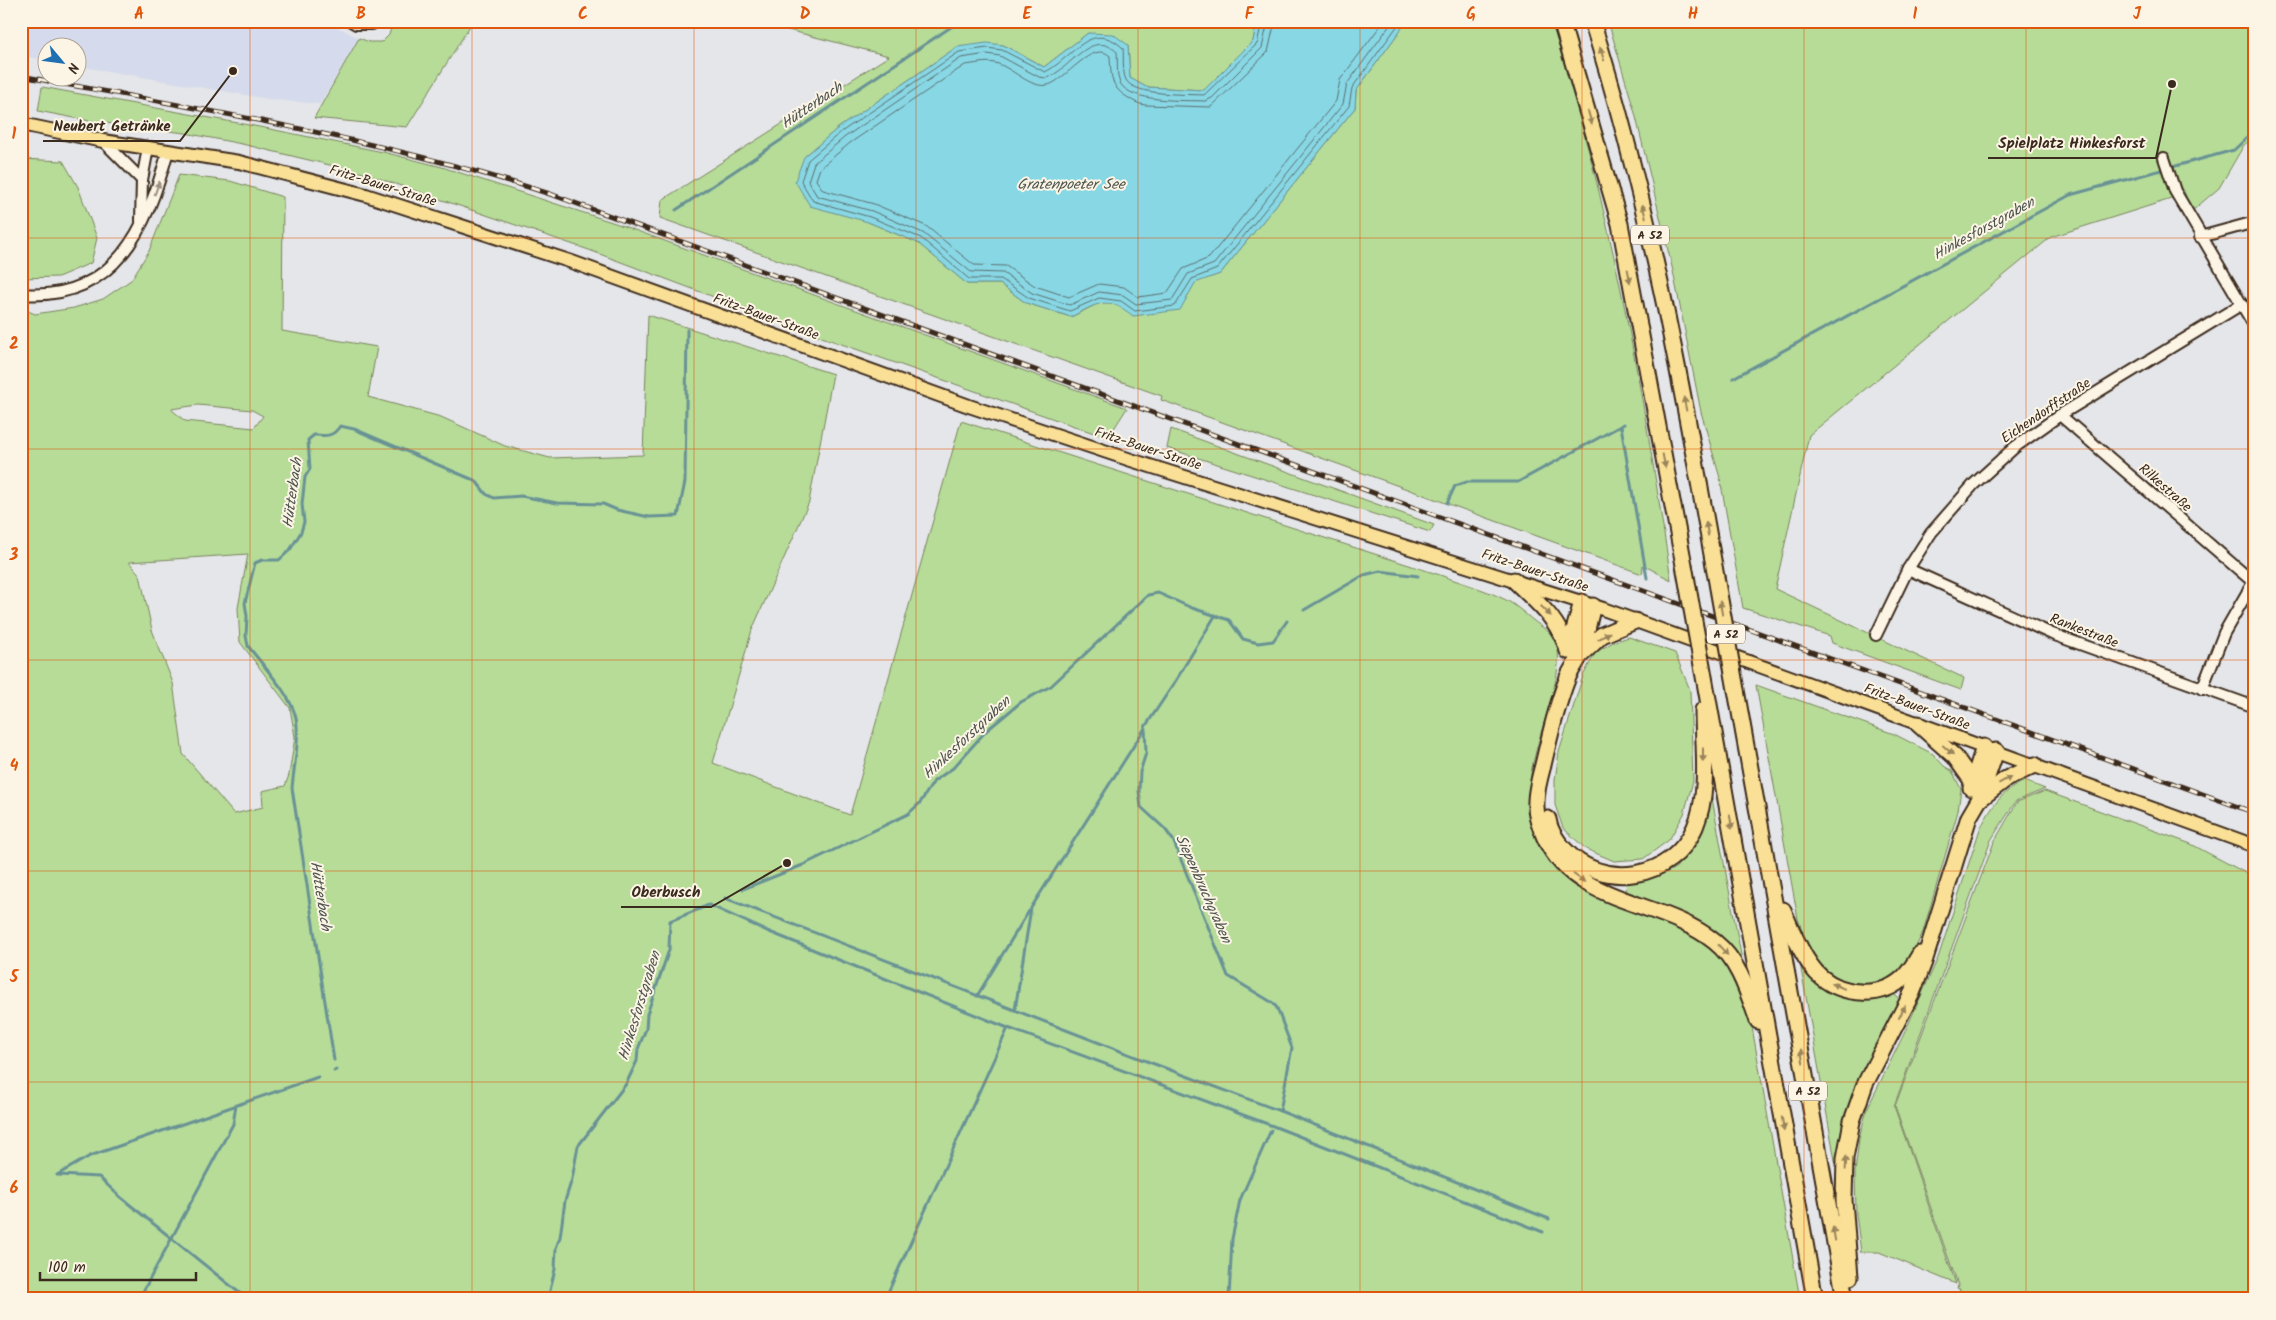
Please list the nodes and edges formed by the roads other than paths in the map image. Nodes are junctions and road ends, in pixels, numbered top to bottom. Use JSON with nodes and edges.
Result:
{"nodes":[{"id":1,"x":351,"y":21,"type":"edge"},
{"id":2,"x":1562,"y":21,"type":"edge"},
{"id":3,"x":1592,"y":21,"type":"edge"},
{"id":4,"x":372,"y":24,"type":"dead end"},
{"id":5,"x":21,"y":124,"type":"edge"},
{"id":6,"x":103,"y":140,"type":"junction"},
{"id":7,"x":148,"y":148,"type":"junction"},
{"id":8,"x":168,"y":151,"type":"junction"},
{"id":9,"x":2164,"y":158,"type":"dead end"},
{"id":10,"x":142,"y":180,"type":"junction"},
{"id":11,"x":2255,"y":222,"type":"edge"},
{"id":12,"x":140,"y":224,"type":"junction"},
{"id":13,"x":2200,"y":237,"type":"junction"},
{"id":14,"x":21,"y":294,"type":"edge"},
{"id":15,"x":2242,"y":304,"type":"junction"},
{"id":16,"x":2255,"y":327,"type":"edge"},
{"id":17,"x":2060,"y":415,"type":"junction"},
{"id":18,"x":1908,"y":569,"type":"junction"},
{"id":19,"x":1514,"y":580,"type":"junction"},
{"id":20,"x":2254,"y":580,"type":"edge"},
{"id":21,"x":1587,"y":604,"type":"junction"},
{"id":22,"x":1635,"y":621,"type":"junction"},
{"id":23,"x":1876,"y":635,"type":"dead end"},
{"id":24,"x":1573,"y":654,"type":"junction"},
{"id":25,"x":1703,"y":671,"type":"junction"},
{"id":26,"x":2202,"y":689,"type":"junction"},
{"id":27,"x":2255,"y":707,"type":"edge"},
{"id":28,"x":1918,"y":724,"type":"junction"},
{"id":29,"x":1990,"y":749,"type":"junction"},
{"id":30,"x":2035,"y":765,"type":"junction"},
{"id":31,"x":1540,"y":775,"type":"junction"},
{"id":32,"x":1972,"y":781,"type":"junction"},
{"id":33,"x":1979,"y":800,"type":"junction"},
{"id":34,"x":1969,"y":817,"type":"junction"},
{"id":35,"x":2255,"y":846,"type":"edge"},
{"id":36,"x":1771,"y":883,"type":"junction"},
{"id":37,"x":1930,"y":937,"type":"junction"},
{"id":38,"x":1772,"y":1059,"type":"junction"},
{"id":39,"x":1814,"y":1299,"type":"edge"},
{"id":40,"x":1845,"y":1299,"type":"edge"},
{"id":41,"x":1852,"y":1299,"type":"edge"}],
"edges":[{"from":1,"to":4,"type":"street"},
{"from":2,"to":25,"type":"highway","number":"A 52","one_way":true,"bridge":true},
{"from":36,"to":3,"type":"highway","number":"A 52","one_way":true,"bridge":true},
{"from":5,"to":6,"type":"main road","name":"Fritz-Bauer-Straße"},
{"from":6,"to":7,"type":"main road","name":"Fritz-Bauer-Straße"},
{"from":6,"to":10,"type":"street"},
{"from":7,"to":8,"type":"main road","name":"Fritz-Bauer-Straße"},
{"from":7,"to":10,"type":"street"},
{"from":12,"to":8,"type":"street","one_way":true},
{"from":8,"to":19,"type":"main road","name":"Fritz-Bauer-Straße"},
{"from":9,"to":13,"type":"street"},
{"from":10,"to":12,"type":"street"},
{"from":11,"to":13,"type":"street"},
{"from":12,"to":14,"type":"street"},
{"from":13,"to":15,"type":"street"},
{"from":15,"to":16,"type":"street"},
{"from":15,"to":17,"type":"street","name":"Eichendorffstraße"},
{"from":17,"to":18,"type":"street","name":"Eichendorffstraße"},
{"from":17,"to":20,"type":"street","name":"Rilkestraße"},
{"from":18,"to":23,"type":"street","name":"Eichendorffstraße"},
{"from":18,"to":26,"type":"street","name":"Rankestraße"},
{"from":19,"to":21,"type":"main road","name":"Fritz-Bauer-Straße"},
{"from":19,"to":24,"type":"highway","one_way":true},
{"from":20,"to":26,"type":"street"},
{"from":21,"to":22,"type":"main road","name":"Fritz-Bauer-Straße"},
{"from":21,"to":24,"type":"highway"},
{"from":24,"to":22,"type":"highway","one_way":true},
{"from":22,"to":28,"type":"main road","name":"Fritz-Bauer-Straße"},
{"from":24,"to":31,"type":"highway"},
{"from":25,"to":31,"type":"highway","one_way":true},
{"from":25,"to":38,"type":"highway","number":"A 52","one_way":true},
{"from":26,"to":27,"type":"street","name":"Rankestraße"},
{"from":28,"to":29,"type":"main road","name":"Fritz-Bauer-Straße"},
{"from":28,"to":32,"type":"highway","one_way":true},
{"from":29,"to":30,"type":"main road","name":"Fritz-Bauer-Straße"},
{"from":29,"to":32,"type":"highway"},
{"from":29,"to":33,"type":"highway"},
{"from":33,"to":30,"type":"highway","one_way":true},
{"from":30,"to":35,"type":"main road","name":"Fritz-Bauer-Straße"},
{"from":31,"to":38,"type":"highway","one_way":true},
{"from":32,"to":34,"type":"highway"},
{"from":33,"to":34,"type":"highway"},
{"from":34,"to":37,"type":"highway"},
{"from":37,"to":36,"type":"highway","one_way":true},
{"from":40,"to":36,"type":"highway","number":"A 52","one_way":true},
{"from":41,"to":37,"type":"highway","one_way":true},
{"from":38,"to":39,"type":"highway","number":"A 52","one_way":true}]}
